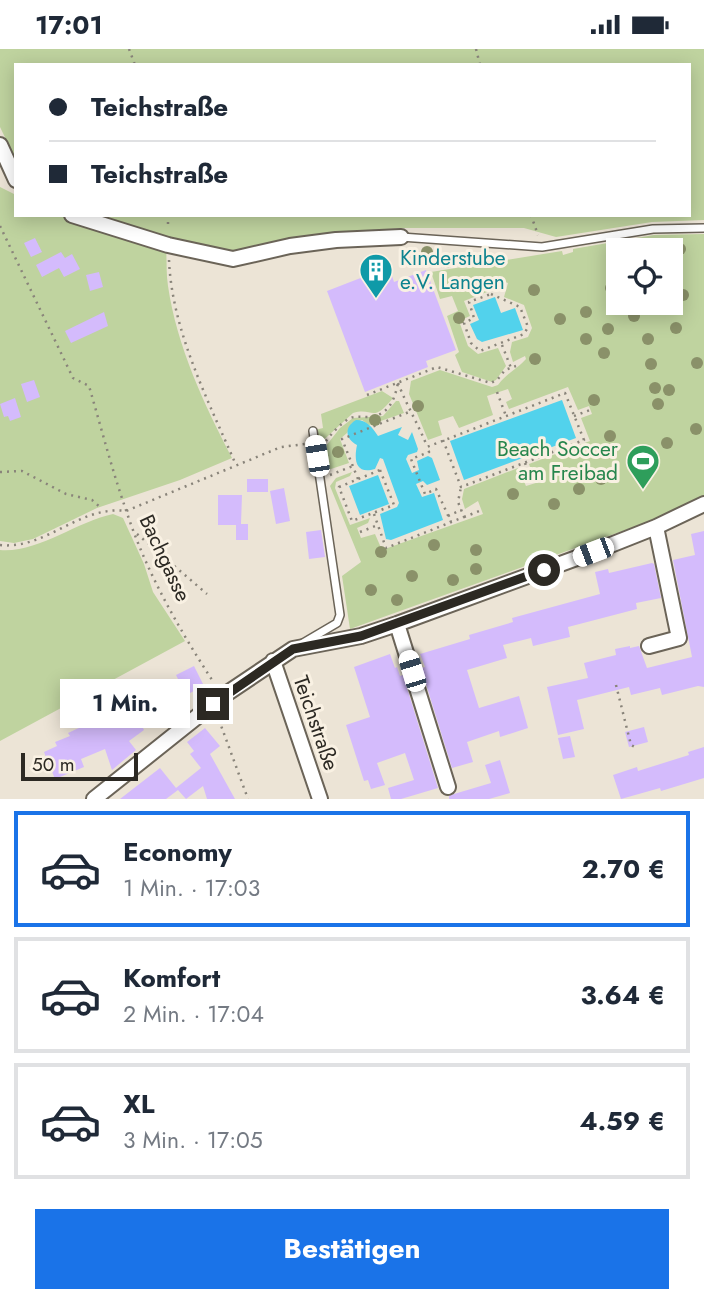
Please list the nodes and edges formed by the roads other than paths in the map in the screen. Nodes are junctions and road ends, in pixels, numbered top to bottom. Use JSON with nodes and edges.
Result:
{"nodes":[{"id":1,"x":0,"y":145,"type":"edge"},
{"id":2,"x":14,"y":176,"type":"edge"},
{"id":3,"x":78,"y":217,"type":"edge"},
{"id":4,"x":704,"y":227,"type":"edge"},
{"id":5,"x":401,"y":237,"type":"joint"},
{"id":6,"x":313,"y":431,"type":"dead end"},
{"id":7,"x":704,"y":504,"type":"edge"},
{"id":8,"x":656,"y":527,"type":"junction"},
{"id":9,"x":397,"y":624,"type":"junction"},
{"id":10,"x":649,"y":646,"type":"dead end"},
{"id":11,"x":293,"y":649,"type":"junction"},
{"id":12,"x":273,"y":661,"type":"junction"},
{"id":13,"x":448,"y":787,"type":"dead end"},
{"id":14,"x":94,"y":799,"type":"edge"},
{"id":15,"x":320,"y":799,"type":"edge"}],
"edges":[{"from":1,"to":2,"type":"street"},
{"from":3,"to":5,"type":"street"},
{"from":4,"to":5,"type":"lane"},
{"from":6,"to":11,"type":"lane"},
{"from":7,"to":8,"type":"street","name":"Teichstraße"},
{"from":8,"to":9,"type":"street","name":"Teichstraße"},
{"from":8,"to":10,"type":"street"},
{"from":9,"to":11,"type":"street","name":"Teichstraße"},
{"from":9,"to":13,"type":"street"},
{"from":11,"to":12,"type":"street","name":"Teichstraße"},
{"from":12,"to":14,"type":"street","name":"Teichstraße"},
{"from":12,"to":15,"type":"street","name":"Teichstraße"}]}
